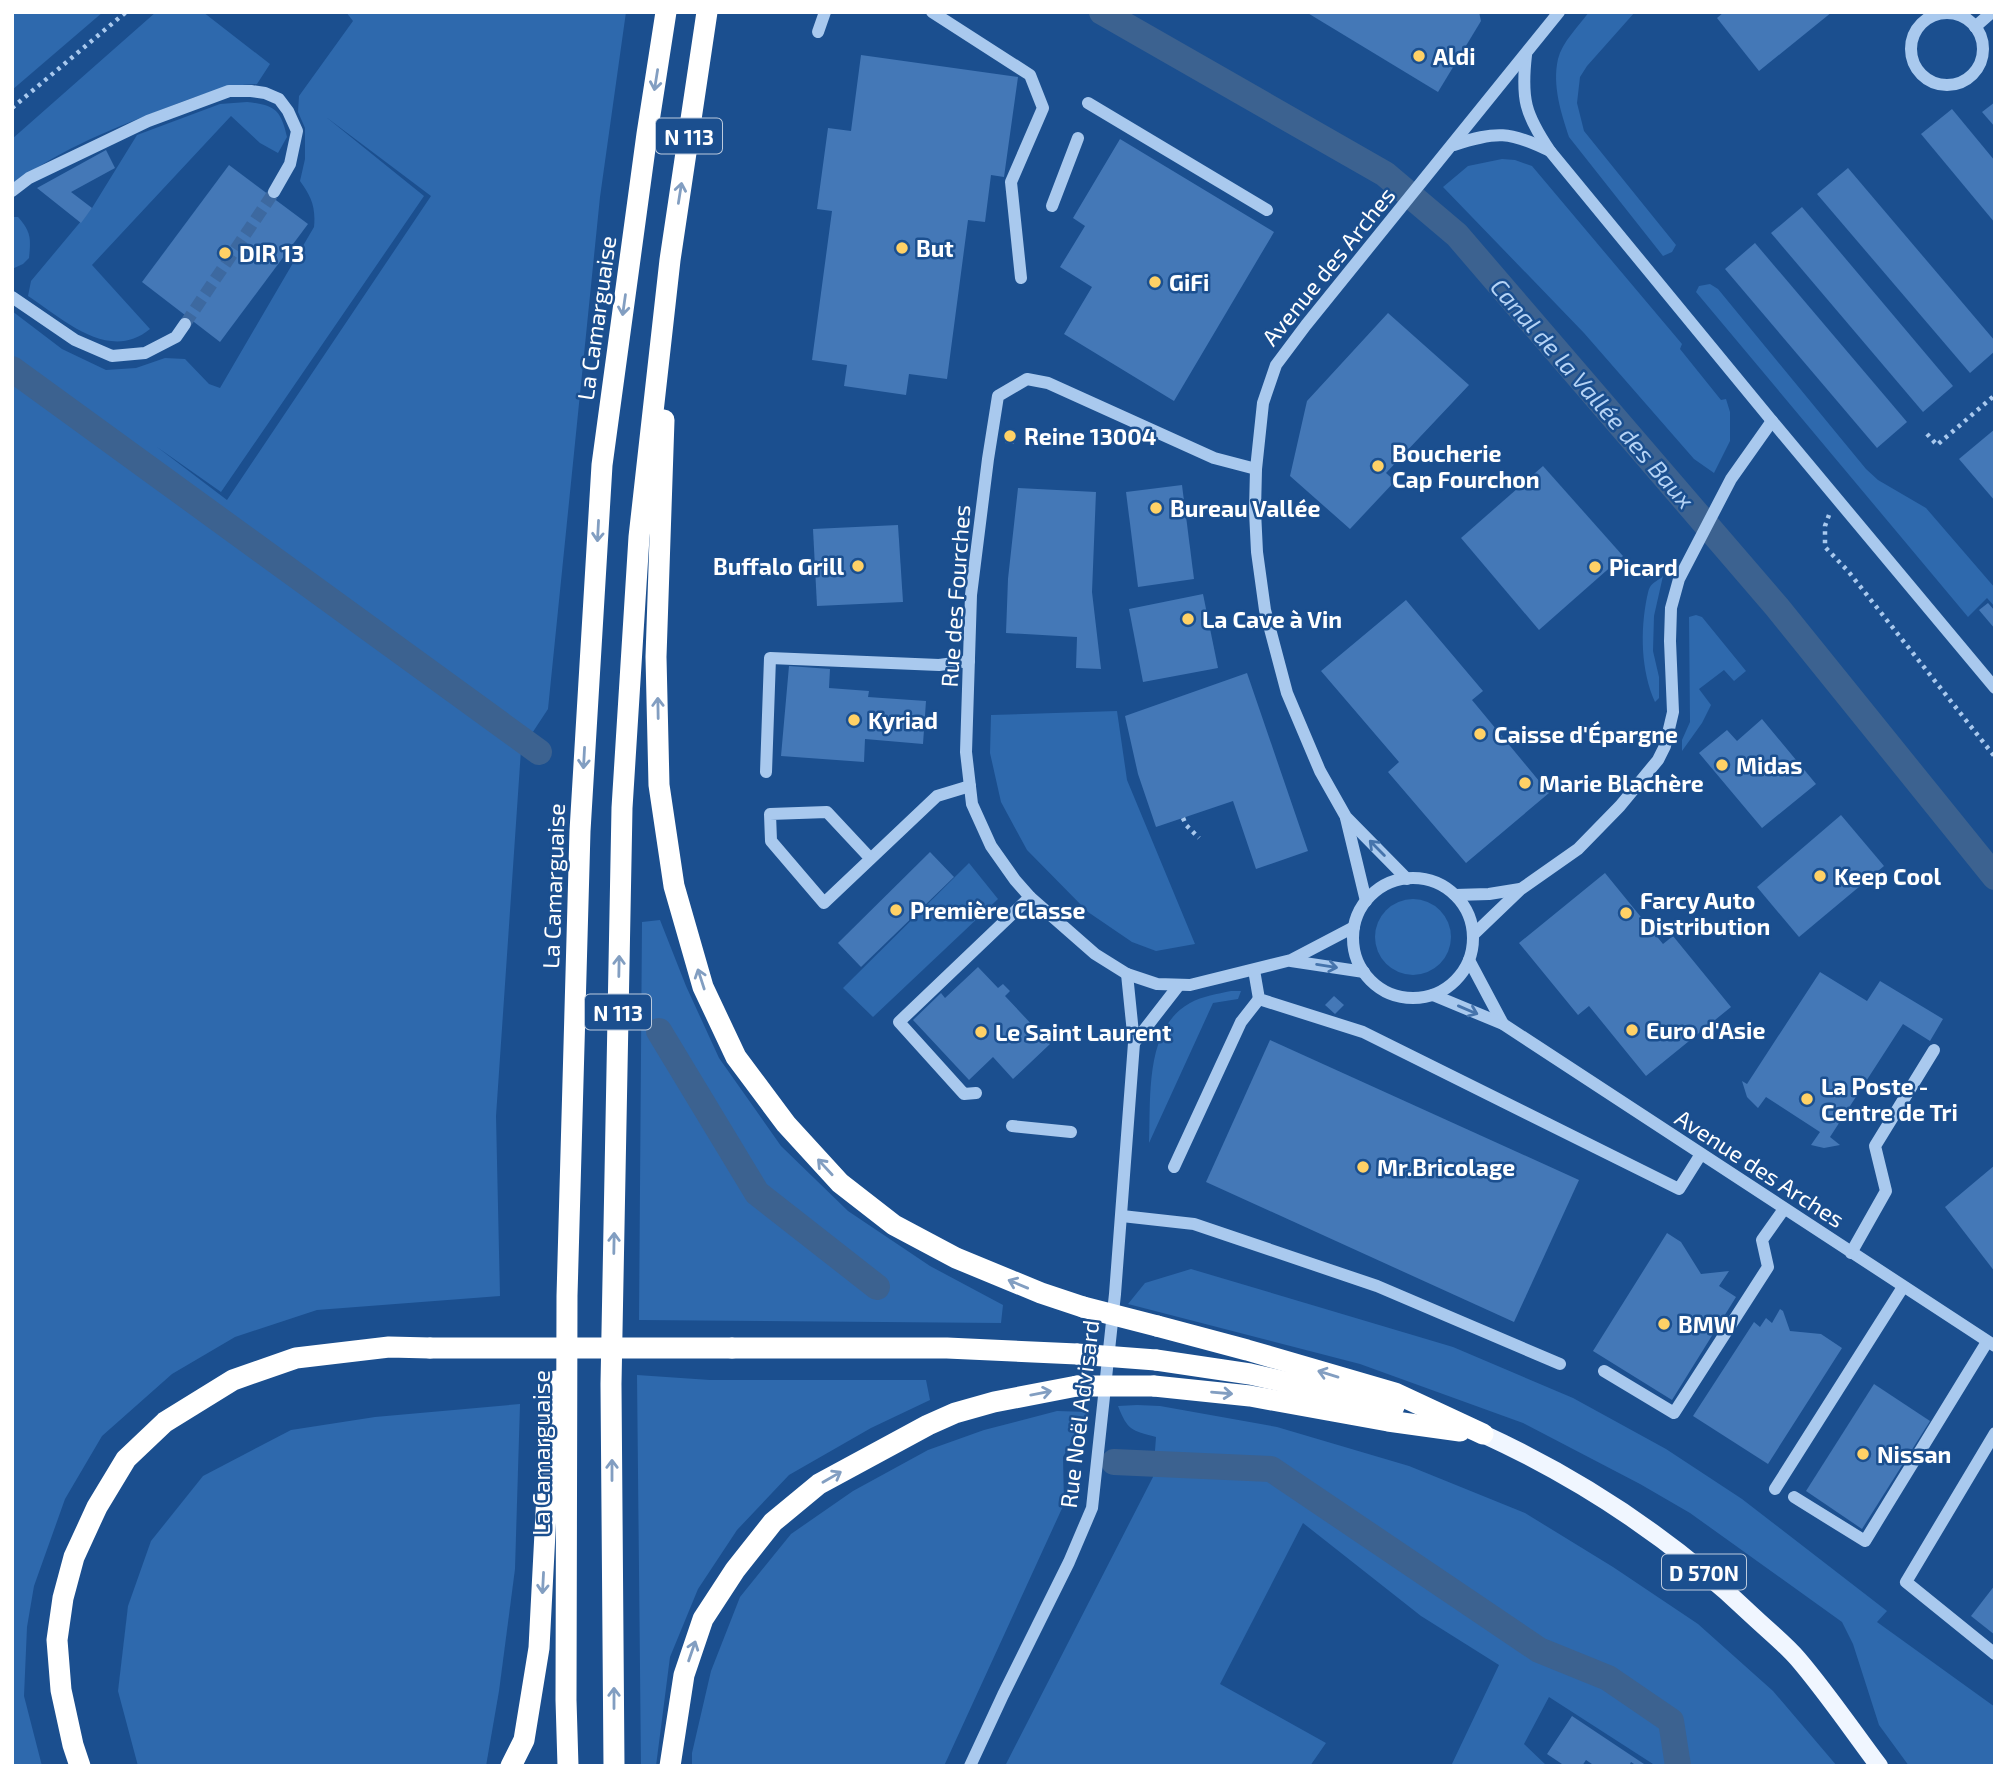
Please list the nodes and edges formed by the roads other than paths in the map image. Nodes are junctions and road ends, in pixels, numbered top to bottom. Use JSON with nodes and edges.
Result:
{"nodes":[{"id":1,"x":666,"y":12,"type":"edge"},
{"id":2,"x":708,"y":12,"type":"edge"},
{"id":3,"x":825,"y":12,"type":"edge"},
{"id":4,"x":932,"y":12,"type":"edge"},
{"id":5,"x":1559,"y":12,"type":"edge"},
{"id":6,"x":1992,"y":12,"type":"edge"},
{"id":7,"x":1950,"y":13,"type":"edge"},
{"id":8,"x":1931,"y":15,"type":"edge"},
{"id":9,"x":1975,"y":27,"type":"junction"},
{"id":10,"x":818,"y":32,"type":"dead end"},
{"id":11,"x":1526,"y":54,"type":"junction"},
{"id":12,"x":1088,"y":103,"type":"dead end"},
{"id":13,"x":1078,"y":138,"type":"dead end"},
{"id":14,"x":1449,"y":149,"type":"junction"},
{"id":15,"x":1550,"y":151,"type":"junction"},
{"id":16,"x":12,"y":191,"type":"edge"},
{"id":17,"x":274,"y":191,"type":"tunnel mouth"},
{"id":18,"x":1052,"y":206,"type":"dead end"},
{"id":19,"x":1267,"y":210,"type":"dead end"},
{"id":20,"x":670,"y":260,"type":"junction"},
{"id":21,"x":1021,"y":278,"type":"dead end"},
{"id":22,"x":12,"y":297,"type":"edge"},
{"id":23,"x":185,"y":324,"type":"tunnel mouth"},
{"id":24,"x":1772,"y":421,"type":"junction"},
{"id":25,"x":1256,"y":469,"type":"junction"},
{"id":26,"x":969,"y":661,"type":"junction"},
{"id":27,"x":1995,"y":688,"type":"edge"},
{"id":28,"x":766,"y":772,"type":"dead end"},
{"id":29,"x":970,"y":786,"type":"junction"},
{"id":30,"x":1346,"y":817,"type":"junction"},
{"id":31,"x":870,"y":858,"type":"junction"},
{"id":32,"x":1407,"y":879,"type":"junction"},
{"id":33,"x":1521,"y":889,"type":"junction"},
{"id":34,"x":1455,"y":895,"type":"junction"},
{"id":35,"x":1030,"y":897,"type":"junction"},
{"id":36,"x":1366,"y":901,"type":"junction"},
{"id":37,"x":1354,"y":927,"type":"junction"},
{"id":38,"x":1473,"y":935,"type":"junction"},
{"id":39,"x":1291,"y":960,"type":"junction"},
{"id":40,"x":1469,"y":960,"type":"junction"},
{"id":41,"x":1254,"y":970,"type":"junction"},
{"id":42,"x":1364,"y":972,"type":"junction"},
{"id":43,"x":1127,"y":974,"type":"junction"},
{"id":44,"x":1179,"y":985,"type":"junction"},
{"id":45,"x":1433,"y":995,"type":"junction"},
{"id":46,"x":1259,"y":999,"type":"junction"},
{"id":47,"x":1503,"y":1024,"type":"junction"},
{"id":48,"x":1134,"y":1043,"type":"junction"},
{"id":49,"x":1934,"y":1050,"type":"dead end"},
{"id":50,"x":976,"y":1093,"type":"dead end"},
{"id":51,"x":1012,"y":1126,"type":"dead end"},
{"id":52,"x":1070,"y":1132,"type":"dead end"},
{"id":53,"x":1701,"y":1154,"type":"junction"},
{"id":54,"x":1174,"y":1167,"type":"dead end"},
{"id":55,"x":1784,"y":1209,"type":"junction"},
{"id":56,"x":1122,"y":1216,"type":"junction"},
{"id":57,"x":1851,"y":1253,"type":"junction"},
{"id":58,"x":1903,"y":1287,"type":"junction"},
{"id":59,"x":567,"y":1296,"type":"junction"},
{"id":60,"x":1991,"y":1344,"type":"edge"},
{"id":61,"x":1560,"y":1364,"type":"dead end"},
{"id":62,"x":1604,"y":1371,"type":"dead end"},
{"id":63,"x":1995,"y":1433,"type":"edge"},
{"id":64,"x":1483,"y":1434,"type":"junction"},
{"id":65,"x":1775,"y":1489,"type":"dead end"},
{"id":66,"x":1794,"y":1497,"type":"dead end"},
{"id":67,"x":1995,"y":1654,"type":"edge"},
{"id":68,"x":82,"y":1766,"type":"edge"},
{"id":69,"x":512,"y":1766,"type":"edge"},
{"id":70,"x":568,"y":1766,"type":"edge"},
{"id":71,"x":614,"y":1766,"type":"edge"},
{"id":72,"x":670,"y":1766,"type":"edge"},
{"id":73,"x":970,"y":1766,"type":"edge"},
{"id":74,"x":1879,"y":1766,"type":"edge"}],
"edges":[{"from":1,"to":59,"type":"highway","name":"La Camarguaise","number":"N 113","one_way":true},
{"from":20,"to":2,"type":"highway","number":"N 113","one_way":true},
{"from":3,"to":10,"type":"street"},
{"from":4,"to":21,"type":"street"},
{"from":5,"to":11,"type":"street","name":"Avenue des Arches"},
{"from":6,"to":9,"type":"street"},
{"from":7,"to":8,"type":"street"},
{"from":7,"to":9,"type":"street"},
{"from":8,"to":9,"type":"street"},
{"from":11,"to":14,"type":"street","name":"Avenue des Arches"},
{"from":11,"to":15,"type":"street"},
{"from":12,"to":19,"type":"street"},
{"from":13,"to":18,"type":"street"},
{"from":14,"to":15,"type":"street"},
{"from":14,"to":25,"type":"street","name":"Avenue des Arches"},
{"from":15,"to":24,"type":"street"},
{"from":16,"to":17,"type":"street"},
{"from":64,"to":20,"type":"highway","one_way":true,"bridge":true},
{"from":71,"to":20,"type":"highway","number":"N 113","one_way":true},
{"from":22,"to":23,"type":"street"},
{"from":24,"to":27,"type":"street"},
{"from":24,"to":33,"type":"street"},
{"from":25,"to":26,"type":"street","name":"Rue des Fourches"},
{"from":25,"to":30,"type":"street","name":"Avenue des Arches"},
{"from":26,"to":28,"type":"street"},
{"from":26,"to":29,"type":"street","name":"Rue des Fourches"},
{"from":29,"to":31,"type":"street"},
{"from":29,"to":35,"type":"street","name":"Rue des Fourches"},
{"from":32,"to":30,"type":"street","name":"Avenue des Arches","one_way":true},
{"from":30,"to":36,"type":"street","name":"Avenue des Arches"},
{"from":31,"to":31,"type":"street"},
{"from":32,"to":34,"type":"street"},
{"from":32,"to":36,"type":"street"},
{"from":33,"to":34,"type":"street"},
{"from":33,"to":38,"type":"street"},
{"from":34,"to":38,"type":"street"},
{"from":35,"to":43,"type":"street","name":"Rue des Fourches"},
{"from":35,"to":50,"type":"street"},
{"from":36,"to":37,"type":"street"},
{"from":37,"to":39,"type":"street","name":"Rue des Fourches"},
{"from":37,"to":42,"type":"street"},
{"from":38,"to":40,"type":"street"},
{"from":39,"to":41,"type":"street","name":"Rue des Fourches"},
{"from":39,"to":42,"type":"street","name":"Rue des Fourches","one_way":true},
{"from":40,"to":45,"type":"street"},
{"from":40,"to":47,"type":"street","name":"Avenue des Arches"},
{"from":41,"to":44,"type":"street","name":"Rue des Fourches"},
{"from":41,"to":46,"type":"street"},
{"from":42,"to":45,"type":"street"},
{"from":43,"to":44,"type":"street","name":"Rue des Fourches"},
{"from":43,"to":48,"type":"street","name":"Rue Noël Advisard"},
{"from":44,"to":48,"type":"street"},
{"from":45,"to":47,"type":"street","name":"Avenue des Arches","one_way":true},
{"from":46,"to":53,"type":"street"},
{"from":46,"to":54,"type":"street"},
{"from":47,"to":53,"type":"street","name":"Avenue des Arches"},
{"from":48,"to":56,"type":"street","name":"Rue Noël Advisard"},
{"from":49,"to":57,"type":"street"},
{"from":51,"to":52,"type":"street"},
{"from":53,"to":55,"type":"street","name":"Avenue des Arches"},
{"from":55,"to":57,"type":"street","name":"Avenue des Arches"},
{"from":55,"to":62,"type":"street"},
{"from":56,"to":61,"type":"street"},
{"from":56,"to":73,"type":"street","name":"Rue Noël Advisard"},
{"from":57,"to":58,"type":"street","name":"Avenue des Arches"},
{"from":58,"to":60,"type":"street","name":"Avenue des Arches"},
{"from":58,"to":65,"type":"street"},
{"from":59,"to":69,"type":"highway","one_way":true},
{"from":59,"to":70,"type":"highway","name":"La Camarguaise","number":"N 113"},
{"from":60,"to":66,"type":"street"},
{"from":63,"to":67,"type":"street"},
{"from":64,"to":68,"type":"highway","bridge":true},
{"from":72,"to":64,"type":"highway","one_way":true,"bridge":true},
{"from":64,"to":74,"type":"main road","number":"D 570N"}]}
